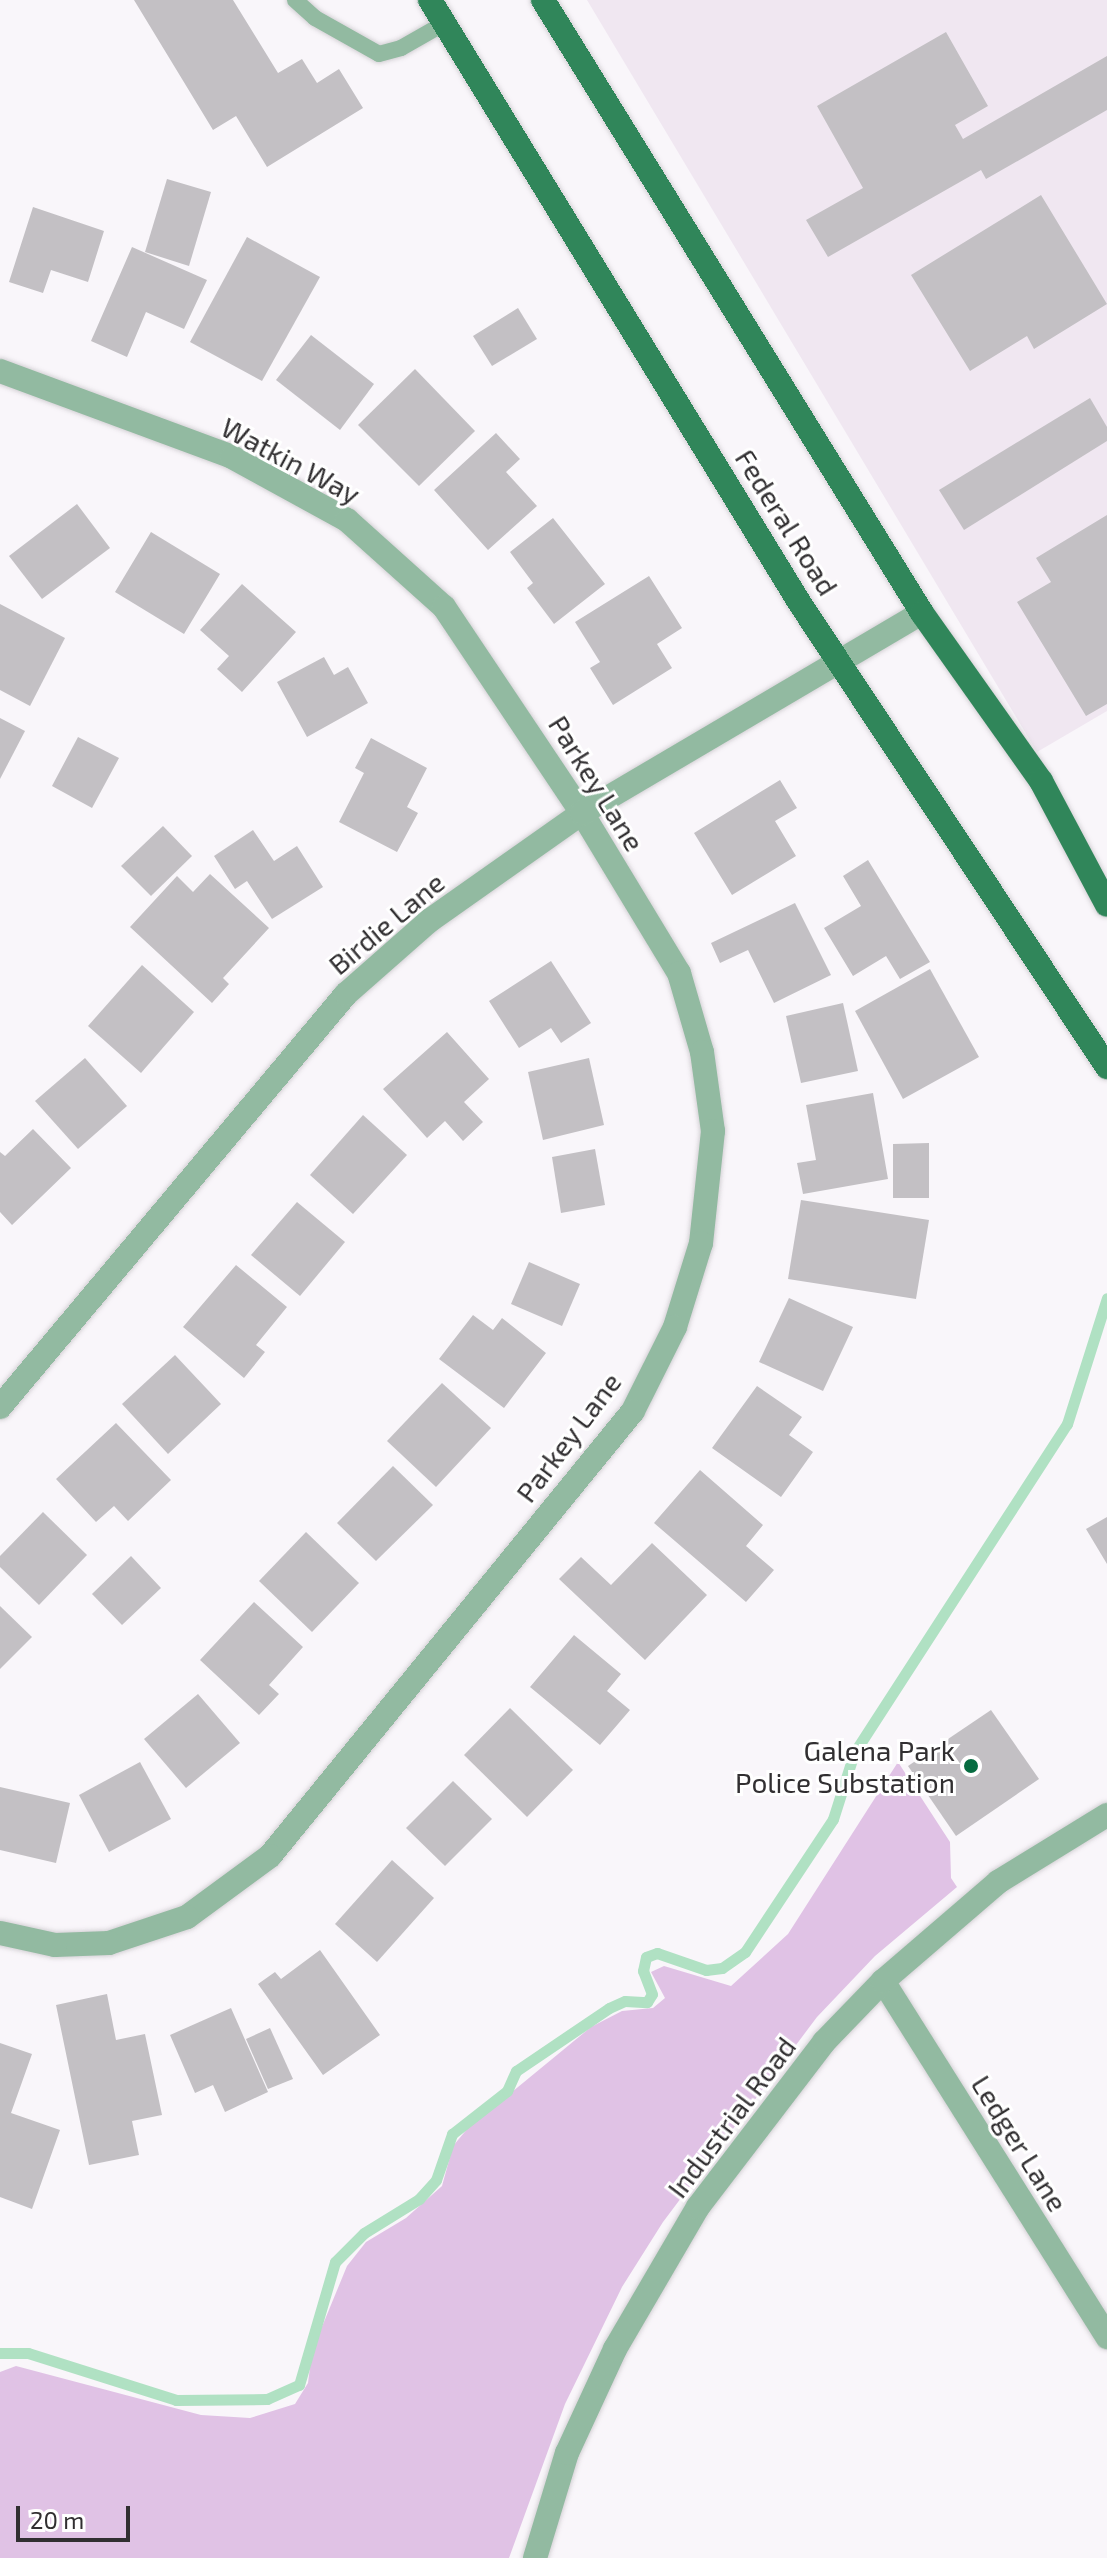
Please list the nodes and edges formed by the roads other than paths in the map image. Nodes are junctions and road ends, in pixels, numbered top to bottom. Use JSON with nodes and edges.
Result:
{"nodes":[{"id":1,"x":295,"y":0,"type":"edge"},
{"id":2,"x":430,"y":0,"type":"edge"},
{"id":3,"x":543,"y":0,"type":"edge"},
{"id":4,"x":445,"y":23,"type":"junction"},
{"id":5,"x":0,"y":371,"type":"edge"},
{"id":6,"x":922,"y":613,"type":"junction"},
{"id":7,"x":839,"y":661,"type":"junction"},
{"id":8,"x":497,"y":682,"type":"joint"},
{"id":9,"x":582,"y":813,"type":"junction"},
{"id":10,"x":1107,"y":905,"type":"edge"},
{"id":11,"x":1107,"y":1067,"type":"edge"},
{"id":12,"x":0,"y":1407,"type":"edge"},
{"id":13,"x":1107,"y":1815,"type":"edge"},
{"id":14,"x":0,"y":1933,"type":"edge"},
{"id":15,"x":883,"y":1981,"type":"junction"},
{"id":16,"x":1107,"y":2337,"type":"edge"},
{"id":17,"x":535,"y":2558,"type":"edge"}],
"edges":[{"from":1,"to":4,"type":"lane"},
{"from":2,"to":4,"type":"main road","name":"Federal Road"},
{"from":3,"to":6,"type":"main road"},
{"from":4,"to":7,"type":"main road","name":"Federal Road"},
{"from":5,"to":8,"type":"street","name":"Watkin Way"},
{"from":6,"to":7,"type":"street","name":"Birdie Lane"},
{"from":6,"to":10,"type":"main road"},
{"from":7,"to":9,"type":"street","name":"Birdie Lane"},
{"from":7,"to":11,"type":"main road","name":"Federal Road"},
{"from":8,"to":9,"type":"street","name":"Parkey Lane"},
{"from":9,"to":12,"type":"street","name":"Birdie Lane"},
{"from":9,"to":14,"type":"street","name":"Parkey Lane"},
{"from":13,"to":15,"type":"street","name":"Industrial Road"},
{"from":15,"to":16,"type":"street","name":"Ledger Lane"},
{"from":15,"to":17,"type":"street","name":"Industrial Road"}]}
